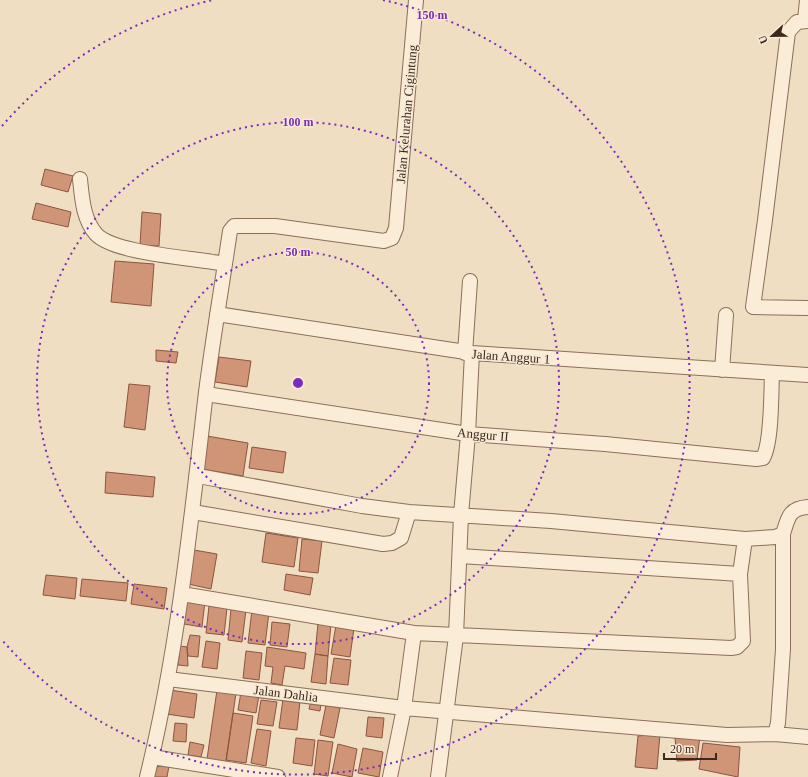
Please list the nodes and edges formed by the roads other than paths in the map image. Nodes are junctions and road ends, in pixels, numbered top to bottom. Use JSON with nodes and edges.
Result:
{"nodes":[{"id":1,"x":416,"y":0,"type":"edge"},
{"id":2,"x":807,"y":0,"type":"edge"},
{"id":3,"x":806,"y":21,"type":"edge"},
{"id":4,"x":80,"y":179,"type":"dead end"},
{"id":5,"x":225,"y":264,"type":"junction"},
{"id":6,"x":470,"y":281,"type":"dead end"},
{"id":7,"x":808,"y":308,"type":"edge"},
{"id":8,"x":217,"y":314,"type":"junction"},
{"id":9,"x":726,"y":314,"type":"dead end"},
{"id":10,"x":469,"y":353,"type":"junction"},
{"id":11,"x":722,"y":370,"type":"junction"},
{"id":12,"x":772,"y":374,"type":"junction"},
{"id":13,"x":808,"y":375,"type":"edge"},
{"id":14,"x":206,"y":394,"type":"junction"},
{"id":15,"x":468,"y":434,"type":"junction"},
{"id":16,"x":198,"y":476,"type":"junction"},
{"id":17,"x":808,"y":507,"type":"edge"},
{"id":18,"x":193,"y":512,"type":"junction"},
{"id":19,"x":409,"y":512,"type":"junction"},
{"id":20,"x":462,"y":515,"type":"junction"},
{"id":21,"x":783,"y":534,"type":"junction"},
{"id":22,"x":745,"y":539,"type":"junction"},
{"id":23,"x":460,"y":556,"type":"junction"},
{"id":24,"x":740,"y":574,"type":"junction"},
{"id":25,"x":182,"y":594,"type":"junction"},
{"id":26,"x":414,"y":633,"type":"junction"},
{"id":27,"x":456,"y":636,"type":"junction"},
{"id":28,"x":168,"y":679,"type":"junction"},
{"id":29,"x":404,"y":708,"type":"junction"},
{"id":30,"x":448,"y":712,"type":"junction"},
{"id":31,"x":775,"y":734,"type":"junction"},
{"id":32,"x":808,"y":737,"type":"edge"},
{"id":33,"x":152,"y":757,"type":"junction"},
{"id":34,"x":147,"y":777,"type":"edge"},
{"id":35,"x":278,"y":777,"type":"edge"},
{"id":36,"x":390,"y":777,"type":"edge"},
{"id":37,"x":438,"y":777,"type":"edge"}],
"edges":[{"from":1,"to":5,"type":"street","name":"Jalan Kelurahan Cigintung"},
{"from":2,"to":3,"type":"street"},
{"from":3,"to":7,"type":"street"},
{"from":4,"to":5,"type":"street"},
{"from":5,"to":8,"type":"street"},
{"from":6,"to":10,"type":"street"},
{"from":8,"to":10,"type":"street","name":"Jalan Anggur 1"},
{"from":8,"to":14,"type":"street"},
{"from":9,"to":11,"type":"street"},
{"from":10,"to":11,"type":"street","name":"Jalan Anggur 1"},
{"from":10,"to":15,"type":"street"},
{"from":11,"to":12,"type":"street","name":"Jalan Anggur 1"},
{"from":12,"to":13,"type":"street","name":"Jalan Anggur 1"},
{"from":12,"to":15,"type":"street","name":"Anggur II"},
{"from":14,"to":15,"type":"street","name":"Anggur II"},
{"from":14,"to":16,"type":"street"},
{"from":15,"to":20,"type":"street"},
{"from":16,"to":18,"type":"street"},
{"from":16,"to":19,"type":"street"},
{"from":17,"to":21,"type":"street"},
{"from":18,"to":19,"type":"street"},
{"from":18,"to":25,"type":"street"},
{"from":19,"to":20,"type":"street"},
{"from":20,"to":22,"type":"street"},
{"from":20,"to":23,"type":"street"},
{"from":21,"to":22,"type":"street"},
{"from":21,"to":31,"type":"street"},
{"from":22,"to":24,"type":"street"},
{"from":23,"to":24,"type":"street"},
{"from":23,"to":27,"type":"street"},
{"from":24,"to":27,"type":"street"},
{"from":25,"to":26,"type":"street"},
{"from":25,"to":28,"type":"street"},
{"from":26,"to":27,"type":"street"},
{"from":26,"to":29,"type":"street"},
{"from":27,"to":30,"type":"street"},
{"from":28,"to":29,"type":"street","name":"Jalan Dahlia"},
{"from":28,"to":33,"type":"street"},
{"from":29,"to":30,"type":"street","name":"Jalan Dahlia"},
{"from":29,"to":36,"type":"street"},
{"from":30,"to":31,"type":"street","name":"Jalan Dahlia"},
{"from":30,"to":37,"type":"street"},
{"from":31,"to":32,"type":"street","name":"Jalan Dahlia"},
{"from":33,"to":34,"type":"street"},
{"from":33,"to":35,"type":"street"}]}
